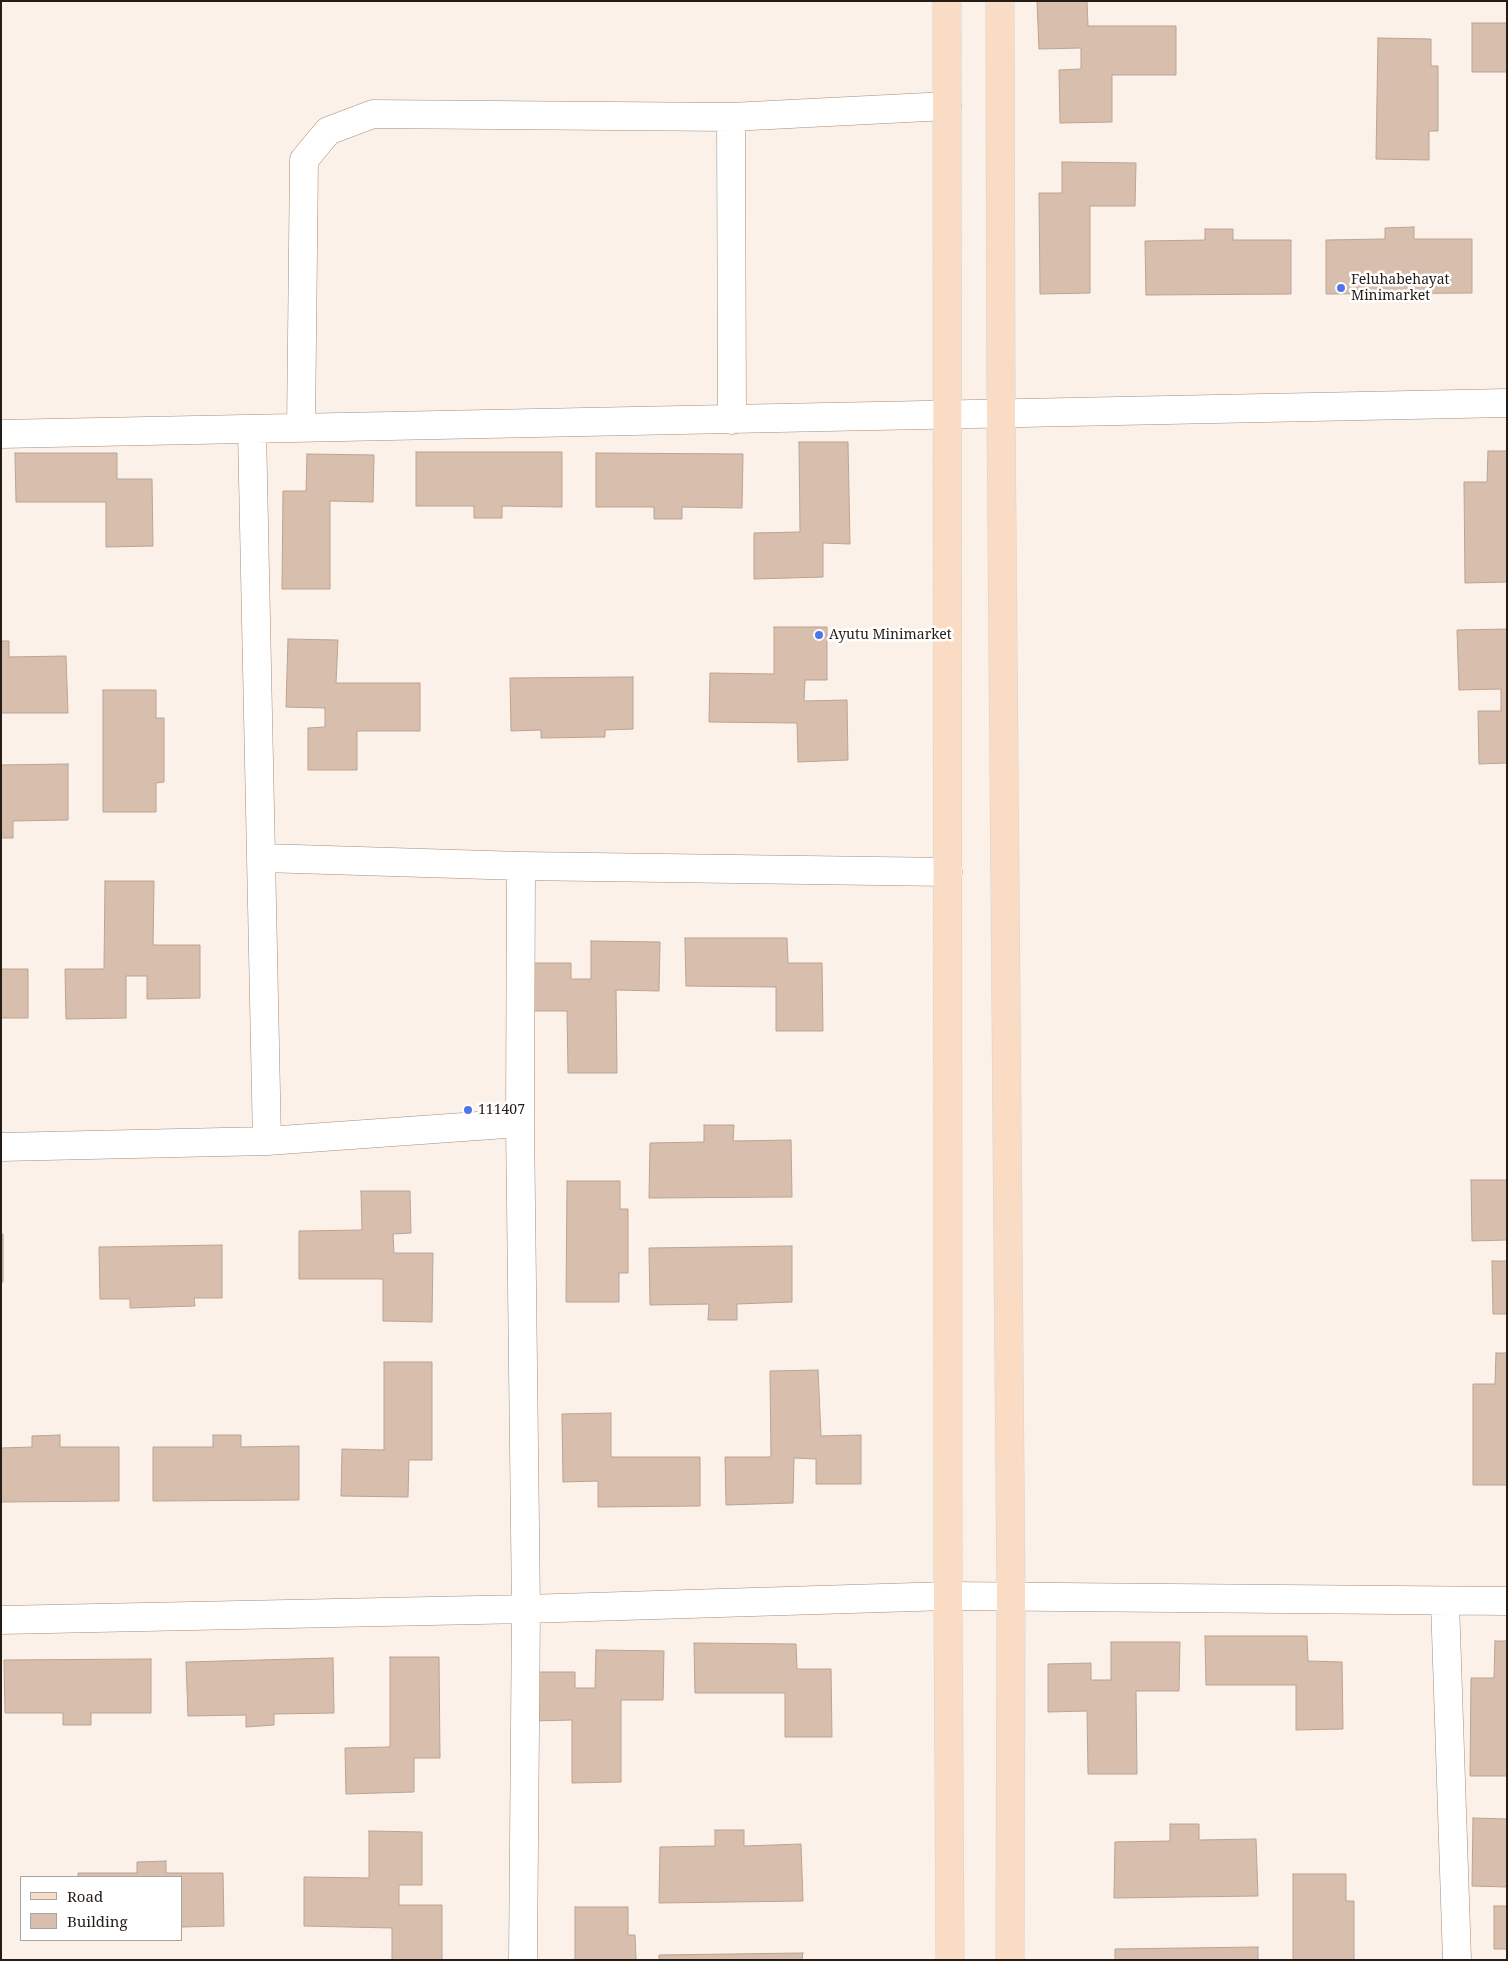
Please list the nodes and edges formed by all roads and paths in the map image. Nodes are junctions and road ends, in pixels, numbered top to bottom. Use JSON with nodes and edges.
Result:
{"nodes":[{"id":1,"x":947,"y":1,"type":"edge"},
{"id":2,"x":1000,"y":1,"type":"edge"},
{"id":3,"x":947,"y":106,"type":"junction"},
{"id":4,"x":731,"y":117,"type":"junction"},
{"id":5,"x":1507,"y":403,"type":"edge"},
{"id":6,"x":946,"y":415,"type":"junction"},
{"id":7,"x":1001,"y":415,"type":"junction"},
{"id":8,"x":732,"y":420,"type":"junction"},
{"id":9,"x":301,"y":428,"type":"junction"},
{"id":10,"x":252,"y":430,"type":"junction"},
{"id":11,"x":1,"y":434,"type":"edge"},
{"id":12,"x":263,"y":858,"type":"junction"},
{"id":13,"x":521,"y":866,"type":"junction"},
{"id":14,"x":948,"y":872,"type":"junction"},
{"id":15,"x":520,"y":1123,"type":"junction"},
{"id":16,"x":267,"y":1141,"type":"junction"},
{"id":17,"x":1,"y":1148,"type":"edge"},
{"id":18,"x":948,"y":1596,"type":"junction"},
{"id":19,"x":1011,"y":1596,"type":"junction"},
{"id":20,"x":1507,"y":1601,"type":"edge"},
{"id":21,"x":1445,"y":1602,"type":"junction"},
{"id":22,"x":526,"y":1609,"type":"junction"},
{"id":23,"x":1,"y":1620,"type":"edge"},
{"id":24,"x":523,"y":1960,"type":"edge"},
{"id":25,"x":950,"y":1960,"type":"edge"},
{"id":26,"x":1010,"y":1960,"type":"edge"},
{"id":27,"x":1457,"y":1960,"type":"edge"}],
"edges":[{"from":1,"to":3,"type":"main road"},
{"from":2,"to":7,"type":"main road"},
{"from":3,"to":4,"type":"street"},
{"from":3,"to":6,"type":"main road"},
{"from":4,"to":8,"type":"street"},
{"from":4,"to":9,"type":"street"},
{"from":5,"to":7,"type":"street"},
{"from":6,"to":7,"type":"street"},
{"from":6,"to":8,"type":"street"},
{"from":6,"to":14,"type":"main road"},
{"from":7,"to":19,"type":"main road"},
{"from":8,"to":9,"type":"street"},
{"from":9,"to":10,"type":"street"},
{"from":10,"to":11,"type":"street"},
{"from":10,"to":12,"type":"street"},
{"from":12,"to":13,"type":"street"},
{"from":12,"to":16,"type":"street"},
{"from":13,"to":14,"type":"street"},
{"from":13,"to":15,"type":"street"},
{"from":14,"to":18,"type":"main road"},
{"from":15,"to":16,"type":"street"},
{"from":15,"to":22,"type":"street"},
{"from":16,"to":17,"type":"street"},
{"from":18,"to":19,"type":"street"},
{"from":18,"to":22,"type":"street"},
{"from":18,"to":25,"type":"main road"},
{"from":19,"to":21,"type":"street"},
{"from":19,"to":26,"type":"main road"},
{"from":20,"to":21,"type":"street"},
{"from":21,"to":27,"type":"street"},
{"from":22,"to":23,"type":"street"},
{"from":22,"to":24,"type":"street"}]}
